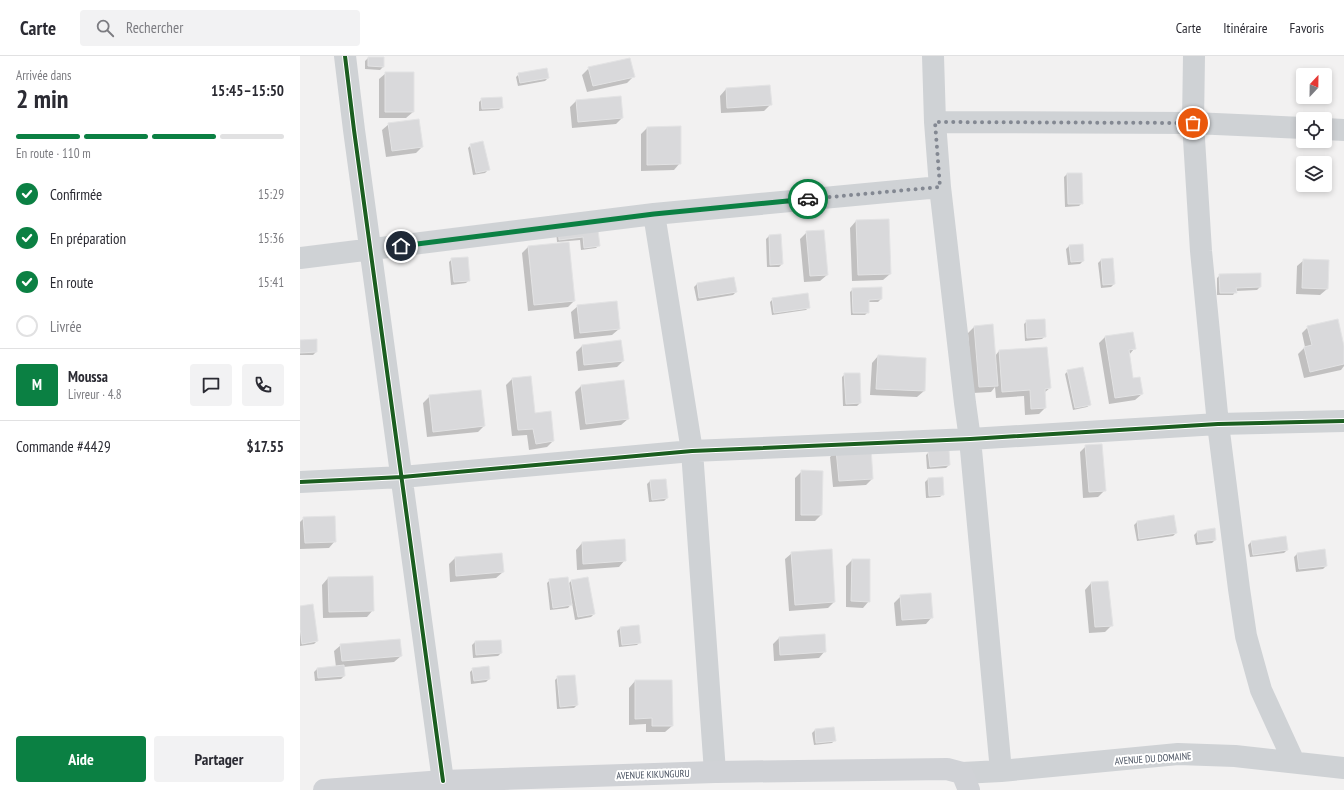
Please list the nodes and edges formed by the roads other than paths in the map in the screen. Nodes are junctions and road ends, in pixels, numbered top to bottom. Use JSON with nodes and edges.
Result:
{"nodes":[{"id":1,"x":345,"y":56,"type":"edge"},
{"id":2,"x":933,"y":56,"type":"edge"},
{"id":3,"x":1194,"y":56,"type":"edge"},
{"id":4,"x":935,"y":122,"type":"junction"},
{"id":5,"x":1193,"y":123,"type":"junction"},
{"id":6,"x":1296,"y":128,"type":"edge"},
{"id":7,"x":1332,"y":129,"type":"edge"},
{"id":8,"x":1344,"y":130,"type":"edge"},
{"id":9,"x":940,"y":187,"type":"junction"},
{"id":10,"x":654,"y":214,"type":"junction"},
{"id":11,"x":370,"y":250,"type":"junction"},
{"id":12,"x":300,"y":258,"type":"edge"},
{"id":13,"x":1344,"y":422,"type":"edge"},
{"id":14,"x":1218,"y":424,"type":"junction"},
{"id":15,"x":970,"y":438,"type":"junction"},
{"id":16,"x":692,"y":451,"type":"junction"},
{"id":17,"x":402,"y":477,"type":"junction"},
{"id":18,"x":300,"y":482,"type":"edge"},
{"id":19,"x":1294,"y":762,"type":"junction"},
{"id":20,"x":1344,"y":768,"type":"edge"},
{"id":21,"x":1002,"y":771,"type":"junction"},
{"id":22,"x":714,"y":772,"type":"junction"},
{"id":23,"x":443,"y":781,"type":"junction"},
{"id":24,"x":966,"y":782,"type":"edge"},
{"id":25,"x":338,"y":790,"type":"edge"}],
"edges":[{"from":1,"to":11,"type":"street"},
{"from":2,"to":4,"type":"street"},
{"from":3,"to":5,"type":"street"},
{"from":4,"to":5,"type":"street"},
{"from":4,"to":9,"type":"street"},
{"from":5,"to":6,"type":"street"},
{"from":5,"to":14,"type":"street"},
{"from":7,"to":8,"type":"street"},
{"from":9,"to":10,"type":"street"},
{"from":9,"to":15,"type":"street"},
{"from":10,"to":11,"type":"street"},
{"from":10,"to":16,"type":"street"},
{"from":11,"to":12,"type":"street"},
{"from":11,"to":17,"type":"street"},
{"from":13,"to":14,"type":"street"},
{"from":14,"to":15,"type":"street"},
{"from":14,"to":19,"type":"street"},
{"from":15,"to":16,"type":"street"},
{"from":15,"to":21,"type":"street"},
{"from":16,"to":17,"type":"street"},
{"from":16,"to":22,"type":"street"},
{"from":17,"to":18,"type":"street"},
{"from":17,"to":23,"type":"street"},
{"from":19,"to":20,"type":"street","name":"AVENUE DU DOMAINE"},
{"from":19,"to":21,"type":"street","name":"AVENUE DU DOMAINE"},
{"from":21,"to":24,"type":"street","name":"AVENUE DU DOMAINE"},
{"from":22,"to":23,"type":"street","name":"AVENUE KIKUNGURU"},
{"from":22,"to":24,"type":"street","name":"AVENUE KIKUNGURU"},
{"from":23,"to":25,"type":"street","name":"AVENUE KIKUNGURU"}]}
